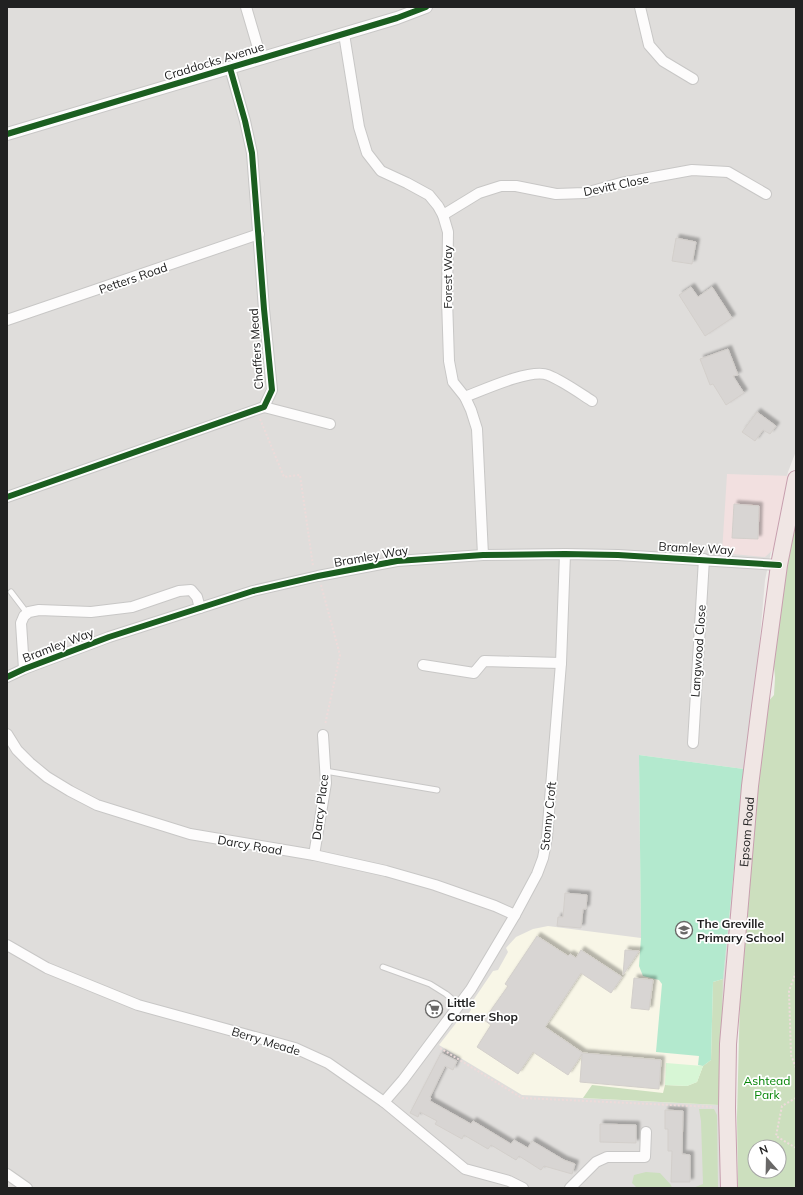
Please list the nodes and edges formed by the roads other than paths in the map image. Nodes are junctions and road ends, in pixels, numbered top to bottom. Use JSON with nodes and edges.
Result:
{"nodes":[{"id":1,"x":246,"y":7,"type":"edge"},
{"id":2,"x":426,"y":7,"type":"edge"},
{"id":3,"x":640,"y":7,"type":"edge"},
{"id":4,"x":344,"y":34,"type":"junction"},
{"id":5,"x":262,"y":58,"type":"junction"},
{"id":6,"x":230,"y":68,"type":"junction"},
{"id":7,"x":693,"y":79,"type":"dead end"},
{"id":8,"x":7,"y":134,"type":"edge"},
{"id":9,"x":766,"y":194,"type":"dead end"},
{"id":10,"x":443,"y":215,"type":"junction"},
{"id":11,"x":259,"y":234,"type":"junction"},
{"id":12,"x":7,"y":320,"type":"edge"},
{"id":13,"x":465,"y":397,"type":"junction"},
{"id":14,"x":592,"y":401,"type":"dead end"},
{"id":15,"x":261,"y":409,"type":"junction"},
{"id":16,"x":330,"y":424,"type":"dead end"},
{"id":17,"x":796,"y":479,"type":"edge"},
{"id":18,"x":7,"y":497,"type":"edge"},
{"id":19,"x":565,"y":554,"type":"junction"},
{"id":20,"x":483,"y":555,"type":"junction"},
{"id":21,"x":704,"y":559,"type":"junction"},
{"id":22,"x":778,"y":565,"type":"junction"},
{"id":23,"x":11,"y":592,"type":"dead end"},
{"id":24,"x":200,"y":608,"type":"junction"},
{"id":25,"x":27,"y":614,"type":"junction"},
{"id":26,"x":561,"y":663,"type":"junction"},
{"id":27,"x":423,"y":665,"type":"dead end"},
{"id":28,"x":24,"y":669,"type":"junction"},
{"id":29,"x":7,"y":678,"type":"edge"},
{"id":30,"x":7,"y":734,"type":"edge"},
{"id":31,"x":323,"y":735,"type":"road end"},
{"id":32,"x":692,"y":744,"type":"dead end"},
{"id":33,"x":325,"y":771,"type":"junction"},
{"id":34,"x":437,"y":790,"type":"dead end"},
{"id":35,"x":314,"y":855,"type":"junction"},
{"id":36,"x":515,"y":915,"type":"junction"},
{"id":37,"x":7,"y":945,"type":"edge"},
{"id":38,"x":383,"y":967,"type":"dead end"},
{"id":39,"x":459,"y":1006,"type":"junction"},
{"id":40,"x":384,"y":1102,"type":"junction"},
{"id":41,"x":646,"y":1132,"type":"dead end"},
{"id":42,"x":7,"y":1174,"type":"edge"},
{"id":43,"x":26,"y":1188,"type":"edge"},
{"id":44,"x":523,"y":1188,"type":"edge"},
{"id":45,"x":570,"y":1188,"type":"edge"},
{"id":46,"x":729,"y":1188,"type":"edge"}],
"edges":[{"from":1,"to":5,"type":"street"},
{"from":2,"to":4,"type":"street","name":"Craddocks Avenue"},
{"from":3,"to":7,"type":"street"},
{"from":4,"to":5,"type":"street","name":"Craddocks Avenue"},
{"from":4,"to":10,"type":"street","name":"Forest Way"},
{"from":5,"to":6,"type":"street","name":"Craddocks Avenue"},
{"from":6,"to":8,"type":"street","name":"Craddocks Avenue"},
{"from":6,"to":11,"type":"street","name":"Chaffers Mead"},
{"from":9,"to":10,"type":"street","name":"Devitt Close"},
{"from":10,"to":13,"type":"street","name":"Forest Way"},
{"from":11,"to":12,"type":"street","name":"Petters Road"},
{"from":11,"to":15,"type":"street","name":"Chaffers Mead"},
{"from":13,"to":14,"type":"street"},
{"from":13,"to":20,"type":"street","name":"Forest Way"},
{"from":15,"to":16,"type":"street"},
{"from":15,"to":18,"type":"street"},
{"from":17,"to":22,"type":"highway","name":"Epsom Road"},
{"from":19,"to":20,"type":"street","name":"Bramley Way"},
{"from":19,"to":21,"type":"street","name":"Bramley Way"},
{"from":19,"to":26,"type":"street","name":"Stonny Croft"},
{"from":20,"to":24,"type":"street","name":"Bramley Way"},
{"from":21,"to":22,"type":"street","name":"Bramley Way"},
{"from":21,"to":32,"type":"street","name":"Langwood Close"},
{"from":22,"to":46,"type":"highway","name":"Epsom Road"},
{"from":23,"to":25,"type":"lane"},
{"from":24,"to":25,"type":"street","name":"Bramley Way"},
{"from":24,"to":28,"type":"street","name":"Bramley Way"},
{"from":25,"to":28,"type":"street","name":"Bramley Way"},
{"from":26,"to":27,"type":"street"},
{"from":26,"to":36,"type":"street","name":"Stonny Croft"},
{"from":28,"to":29,"type":"street","name":"Bramley Way"},
{"from":30,"to":35,"type":"street","name":"Darcy Road"},
{"from":31,"to":33,"type":"street","name":"Darcy Place"},
{"from":33,"to":34,"type":"lane"},
{"from":33,"to":35,"type":"street","name":"Darcy Place"},
{"from":35,"to":36,"type":"street","name":"Darcy Road"},
{"from":36,"to":39,"type":"street","name":"Stonny Croft"},
{"from":37,"to":40,"type":"street","name":"Berry Meade"},
{"from":38,"to":39,"type":"lane"},
{"from":39,"to":40,"type":"street","name":"Stonny Croft"},
{"from":40,"to":44,"type":"street","name":"Berry Meade"},
{"from":41,"to":45,"type":"street"},
{"from":42,"to":43,"type":"street"}]}
